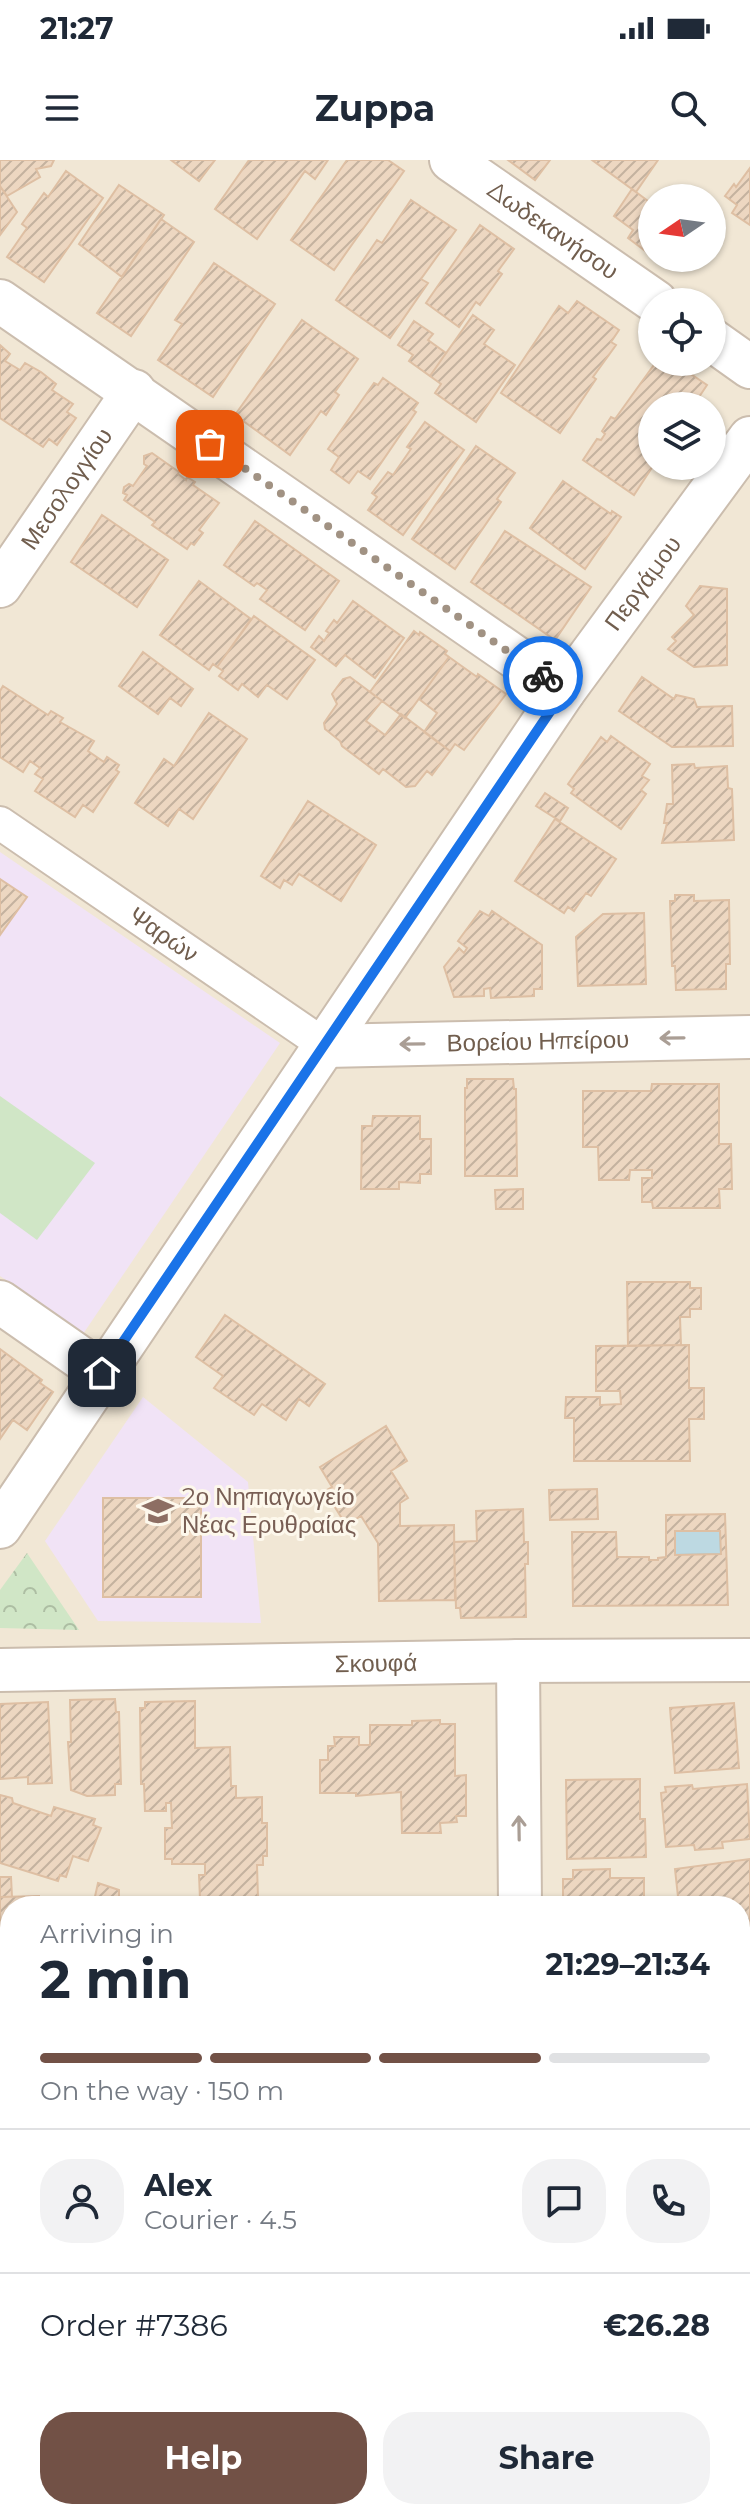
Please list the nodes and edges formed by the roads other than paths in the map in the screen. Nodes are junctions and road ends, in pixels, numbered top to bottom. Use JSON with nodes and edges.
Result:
{"nodes":[{"id":1,"x":451,"y":160,"type":"edge"},
{"id":2,"x":638,"y":290,"type":"edge"},
{"id":3,"x":0,"y":301,"type":"edge"},
{"id":4,"x":726,"y":350,"type":"edge"},
{"id":5,"x":750,"y":367,"type":"edge"},
{"id":6,"x":134,"y":391,"type":"junction"},
{"id":7,"x":750,"y":438,"type":"edge"},
{"id":8,"x":0,"y":586,"type":"edge"},
{"id":9,"x":564,"y":691,"type":"junction"},
{"id":10,"x":0,"y":823,"type":"edge"},
{"id":11,"x":750,"y":1037,"type":"edge"},
{"id":12,"x":326,"y":1046,"type":"junction"},
{"id":13,"x":0,"y":1302,"type":"edge"},
{"id":14,"x":102,"y":1373,"type":"junction"},
{"id":15,"x":0,"y":1527,"type":"edge"},
{"id":16,"x":750,"y":1660,"type":"edge"},
{"id":17,"x":518,"y":1661,"type":"junction"},
{"id":18,"x":0,"y":1670,"type":"edge"},
{"id":19,"x":520,"y":1896,"type":"edge"}],
"edges":[{"from":1,"to":2,"type":"street","name":"Δωδεκανήσου"},
{"from":3,"to":6,"type":"street"},
{"from":4,"to":5,"type":"street"},
{"from":6,"to":8,"type":"street","name":"Μεσολογγίου"},
{"from":6,"to":9,"type":"street"},
{"from":7,"to":9,"type":"street","name":"Περγάμου"},
{"from":9,"to":12,"type":"street","name":"Περγάμου"},
{"from":10,"to":12,"type":"street","name":"Ψαρών"},
{"from":11,"to":12,"type":"street","name":"Βορείου Ηπείρου","one_way":true},
{"from":12,"to":14,"type":"street","name":"Περγάμου"},
{"from":13,"to":14,"type":"street"},
{"from":14,"to":15,"type":"street","name":"Περγάμου"},
{"from":16,"to":17,"type":"street","name":"Σκουφά"},
{"from":17,"to":18,"type":"street","name":"Σκουφά"},
{"from":19,"to":17,"type":"street","one_way":true}]}
